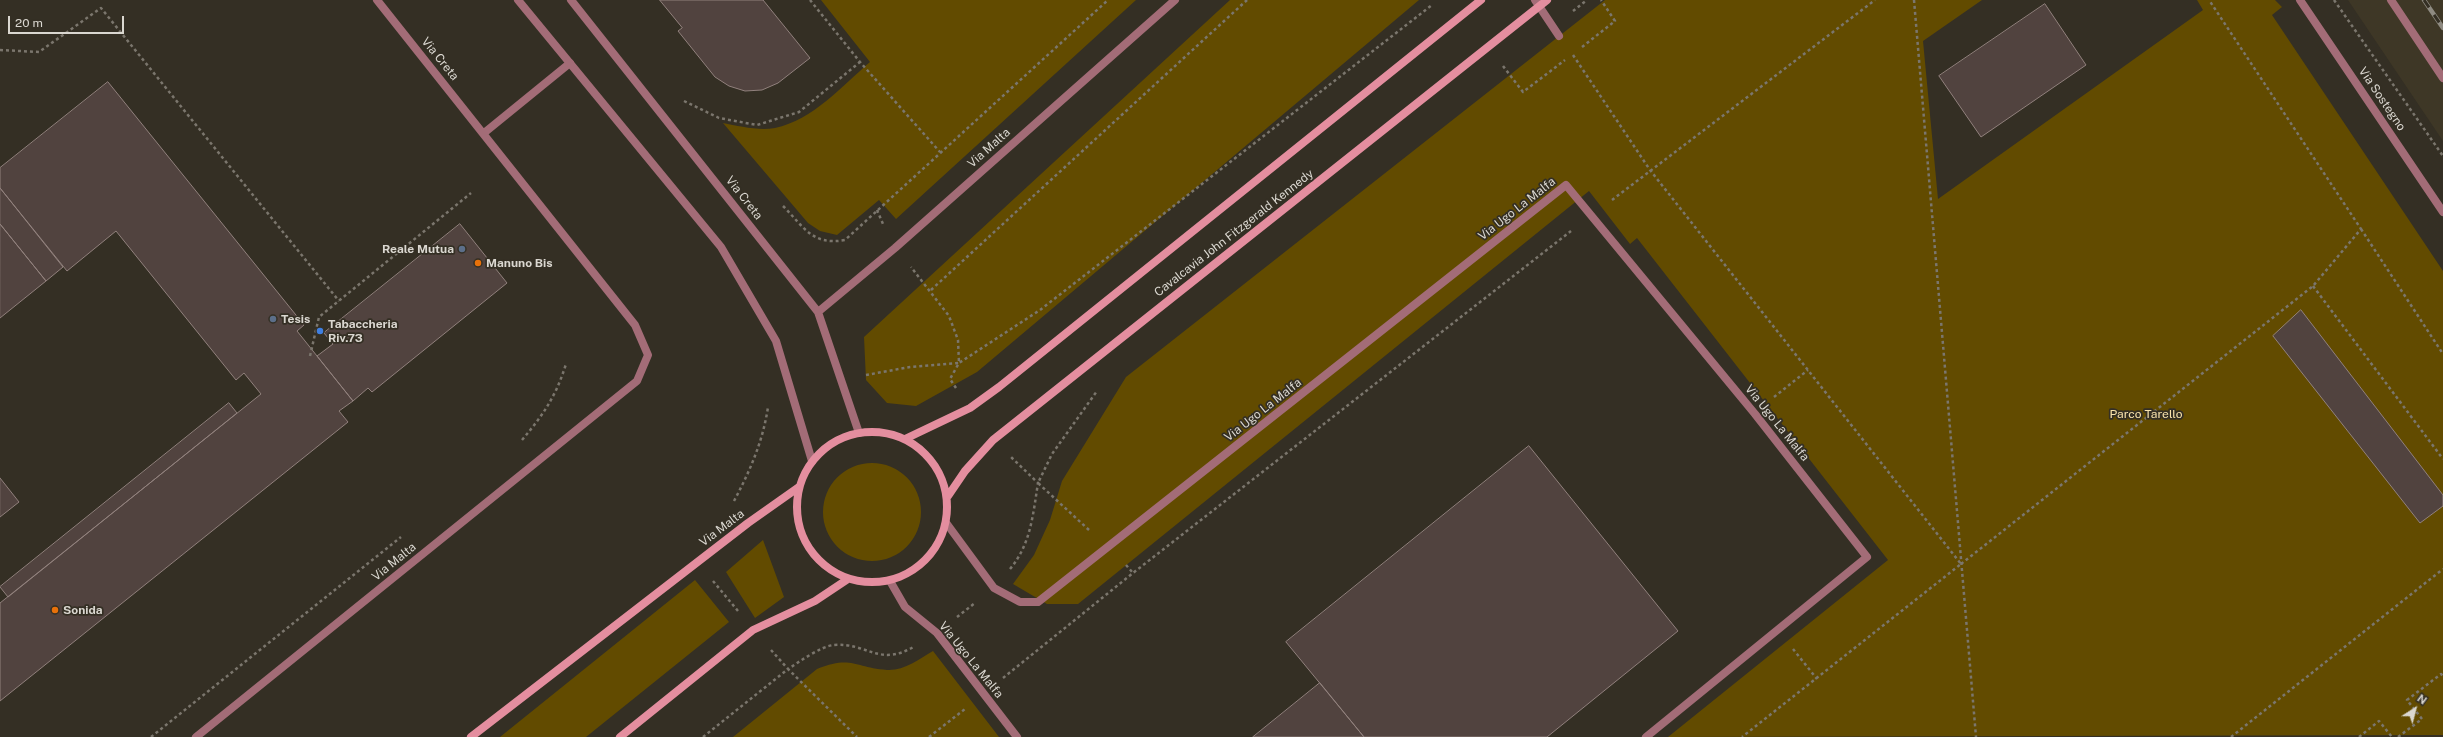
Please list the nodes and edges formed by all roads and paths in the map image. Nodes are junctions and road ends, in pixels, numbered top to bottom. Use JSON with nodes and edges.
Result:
{"nodes":[{"id":1,"x":377,"y":0,"type":"edge"},
{"id":2,"x":518,"y":0,"type":"edge"},
{"id":3,"x":571,"y":0,"type":"edge"},
{"id":4,"x":810,"y":0,"type":"edge"},
{"id":5,"x":1108,"y":0,"type":"edge"},
{"id":6,"x":1175,"y":0,"type":"edge"},
{"id":7,"x":1247,"y":0,"type":"edge"},
{"id":8,"x":1438,"y":0,"type":"edge"},
{"id":9,"x":1481,"y":0,"type":"edge"},
{"id":10,"x":1534,"y":0,"type":"edge"},
{"id":11,"x":1547,"y":0,"type":"edge"},
{"id":12,"x":1601,"y":0,"type":"edge"},
{"id":13,"x":1875,"y":0,"type":"edge"},
{"id":14,"x":1914,"y":0,"type":"edge"},
{"id":15,"x":2209,"y":0,"type":"edge"},
{"id":16,"x":2300,"y":0,"type":"edge"},
{"id":17,"x":2334,"y":0,"type":"edge"},
{"id":18,"x":2391,"y":0,"type":"edge"},
{"id":19,"x":1559,"y":36,"type":"joint"},
{"id":20,"x":0,"y":50,"type":"edge"},
{"id":21,"x":1573,"y":55,"type":"junction"},
{"id":22,"x":860,"y":62,"type":"junction"},
{"id":23,"x":570,"y":63,"type":"junction"},
{"id":24,"x":2443,"y":78,"type":"edge"},
{"id":25,"x":682,"y":100,"type":"dead end"},
{"id":26,"x":484,"y":133,"type":"junction"},
{"id":27,"x":940,"y":152,"type":"junction"},
{"id":28,"x":2443,"y":156,"type":"edge"},
{"id":29,"x":1650,"y":170,"type":"junction"},
{"id":30,"x":471,"y":193,"type":"dead end"},
{"id":31,"x":783,"y":206,"type":"dead end"},
{"id":32,"x":2443,"y":212,"type":"edge"},
{"id":33,"x":1592,"y":216,"type":"junction"},
{"id":34,"x":2362,"y":229,"type":"junction"},
{"id":35,"x":2313,"y":286,"type":"junction"},
{"id":36,"x":339,"y":301,"type":"junction"},
{"id":37,"x":818,"y":312,"type":"junction"},
{"id":38,"x":2443,"y":354,"type":"edge"},
{"id":39,"x":310,"y":356,"type":"dead end"},
{"id":40,"x":959,"y":363,"type":"junction"},
{"id":41,"x":566,"y":364,"type":"dead end"},
{"id":42,"x":1808,"y":370,"type":"junction"},
{"id":43,"x":861,"y":376,"type":"dead end"},
{"id":44,"x":1098,"y":390,"type":"dead end"},
{"id":45,"x":769,"y":403,"type":"dead end"},
{"id":46,"x":606,"y":406,"type":"joint"},
{"id":47,"x":1755,"y":414,"type":"junction"},
{"id":48,"x":859,"y":433,"type":"junction"},
{"id":49,"x":905,"y":439,"type":"junction"},
{"id":50,"x":516,"y":445,"type":"dead end"},
{"id":51,"x":2443,"y":459,"type":"edge"},
{"id":52,"x":812,"y":461,"type":"junction"},
{"id":53,"x":1020,"y":466,"type":"dead end"},
{"id":54,"x":1038,"y":483,"type":"junction"},
{"id":55,"x":799,"y":487,"type":"junction"},
{"id":56,"x":948,"y":496,"type":"junction"},
{"id":57,"x":733,"y":503,"type":"dead end"},
{"id":58,"x":947,"y":524,"type":"junction"},
{"id":59,"x":404,"y":534,"type":"dead end"},
{"id":60,"x":1108,"y":548,"type":"junction"},
{"id":61,"x":697,"y":562,"type":"junction"},
{"id":62,"x":1961,"y":564,"type":"junction"},
{"id":63,"x":2443,"y":569,"type":"edge"},
{"id":64,"x":1133,"y":573,"type":"junction"},
{"id":65,"x":848,"y":579,"type":"junction"},
{"id":66,"x":890,"y":581,"type":"junction"},
{"id":67,"x":994,"y":588,"type":"junction"},
{"id":68,"x":754,"y":630,"type":"junction"},
{"id":69,"x":1778,"y":630,"type":"junction"},
{"id":70,"x":937,"y":633,"type":"junction"},
{"id":71,"x":788,"y":670,"type":"junction"},
{"id":72,"x":2443,"y":676,"type":"edge"},
{"id":73,"x":1817,"y":679,"type":"junction"},
{"id":74,"x":984,"y":694,"type":"junction"},
{"id":75,"x":151,"y":737,"type":"edge"},
{"id":76,"x":196,"y":737,"type":"edge"},
{"id":77,"x":471,"y":737,"type":"edge"},
{"id":78,"x":620,"y":737,"type":"edge"},
{"id":79,"x":703,"y":737,"type":"edge"},
{"id":80,"x":857,"y":737,"type":"edge"},
{"id":81,"x":929,"y":737,"type":"edge"},
{"id":82,"x":1017,"y":737,"type":"edge"},
{"id":83,"x":1646,"y":737,"type":"edge"},
{"id":84,"x":1742,"y":737,"type":"edge"},
{"id":85,"x":1976,"y":737,"type":"edge"},
{"id":86,"x":2231,"y":737,"type":"edge"},
{"id":87,"x":2359,"y":737,"type":"edge"},
{"id":88,"x":2392,"y":737,"type":"edge"},
{"id":89,"x":2398,"y":737,"type":"edge"}],
"edges":[{"from":1,"to":26,"type":"street","name":"Via Creta"},
{"from":2,"to":23,"type":"street"},
{"from":3,"to":37,"type":"street","name":"Via Creta"},
{"from":4,"to":22,"type":"path"},
{"from":5,"to":27,"type":"path"},
{"from":6,"to":37,"type":"street","name":"Via Malta"},
{"from":7,"to":40,"type":"path"},
{"from":8,"to":40,"type":"path"},
{"from":9,"to":49,"type":"street"},
{"from":10,"to":19,"type":"street"},
{"from":11,"to":56,"type":"street","name":"Cavalcavia John Fitzgerald Kennedy"},
{"from":12,"to":21,"type":"path"},
{"from":13,"to":29,"type":"path"},
{"from":14,"to":62,"type":"path"},
{"from":15,"to":34,"type":"path"},
{"from":16,"to":32,"type":"street","name":"Via Sostegno"},
{"from":17,"to":28,"type":"path"},
{"from":18,"to":24,"type":"street"},
{"from":19,"to":21,"type":"path"},
{"from":20,"to":36,"type":"path"},
{"from":21,"to":29,"type":"path"},
{"from":22,"to":25,"type":"path"},
{"from":22,"to":27,"type":"path"},
{"from":23,"to":26,"type":"street"},
{"from":23,"to":52,"type":"street"},
{"from":26,"to":46,"type":"street","name":"Via Creta"},
{"from":27,"to":31,"type":"path"},
{"from":29,"to":33,"type":"path"},
{"from":29,"to":42,"type":"path"},
{"from":30,"to":36,"type":"path"},
{"from":33,"to":47,"type":"street","name":"Via Ugo La Malfa"},
{"from":33,"to":60,"type":"street","name":"Via Ugo La Malfa"},
{"from":33,"to":64,"type":"path"},
{"from":34,"to":35,"type":"path"},
{"from":34,"to":38,"type":"path"},
{"from":35,"to":51,"type":"path"},
{"from":35,"to":62,"type":"path"},
{"from":36,"to":39,"type":"path"},
{"from":37,"to":48,"type":"street","name":"Via Creta"},
{"from":40,"to":43,"type":"path"},
{"from":41,"to":50,"type":"path"},
{"from":42,"to":47,"type":"path"},
{"from":42,"to":62,"type":"path"},
{"from":44,"to":54,"type":"path"},
{"from":45,"to":57,"type":"path"},
{"from":46,"to":76,"type":"street","name":"Via Malta"},
{"from":47,"to":69,"type":"street","name":"Via Ugo La Malfa"},
{"from":48,"to":49,"type":"street","name":"Via Malta"},
{"from":48,"to":52,"type":"street","name":"Via Malta"},
{"from":49,"to":56,"type":"street","name":"Via Malta"},
{"from":52,"to":55,"type":"street","name":"Via Malta"},
{"from":53,"to":54,"type":"path"},
{"from":54,"to":60,"type":"path"},
{"from":54,"to":67,"type":"path"},
{"from":55,"to":61,"type":"street","name":"Via Malta"},
{"from":55,"to":65,"type":"street","name":"Via Malta"},
{"from":56,"to":58,"type":"street","name":"Via Malta"},
{"from":58,"to":66,"type":"street","name":"Via Malta"},
{"from":58,"to":67,"type":"street","name":"Via Ugo La Malfa"},
{"from":59,"to":75,"type":"path"},
{"from":60,"to":64,"type":"path"},
{"from":60,"to":67,"type":"street","name":"Via Ugo La Malfa"},
{"from":61,"to":68,"type":"path"},
{"from":61,"to":77,"type":"street","name":"Via Malta"},
{"from":62,"to":73,"type":"path"},
{"from":62,"to":85,"type":"path"},
{"from":63,"to":86,"type":"path"},
{"from":64,"to":74,"type":"path"},
{"from":65,"to":66,"type":"street","name":"Via Malta"},
{"from":65,"to":68,"type":"street"},
{"from":66,"to":70,"type":"street","name":"Via Ugo La Malfa"},
{"from":67,"to":70,"type":"path"},
{"from":68,"to":71,"type":"path"},
{"from":68,"to":78,"type":"street"},
{"from":69,"to":73,"type":"path"},
{"from":69,"to":83,"type":"street","name":"Via Ugo La Malfa"},
{"from":70,"to":71,"type":"path"},
{"from":70,"to":74,"type":"street","name":"Via Ugo La Malfa"},
{"from":71,"to":79,"type":"path"},
{"from":71,"to":80,"type":"path"},
{"from":72,"to":89,"type":"path"},
{"from":73,"to":84,"type":"path"},
{"from":74,"to":81,"type":"path"},
{"from":74,"to":82,"type":"street","name":"Via Ugo La Malfa"},
{"from":87,"to":88,"type":"path"}]}
